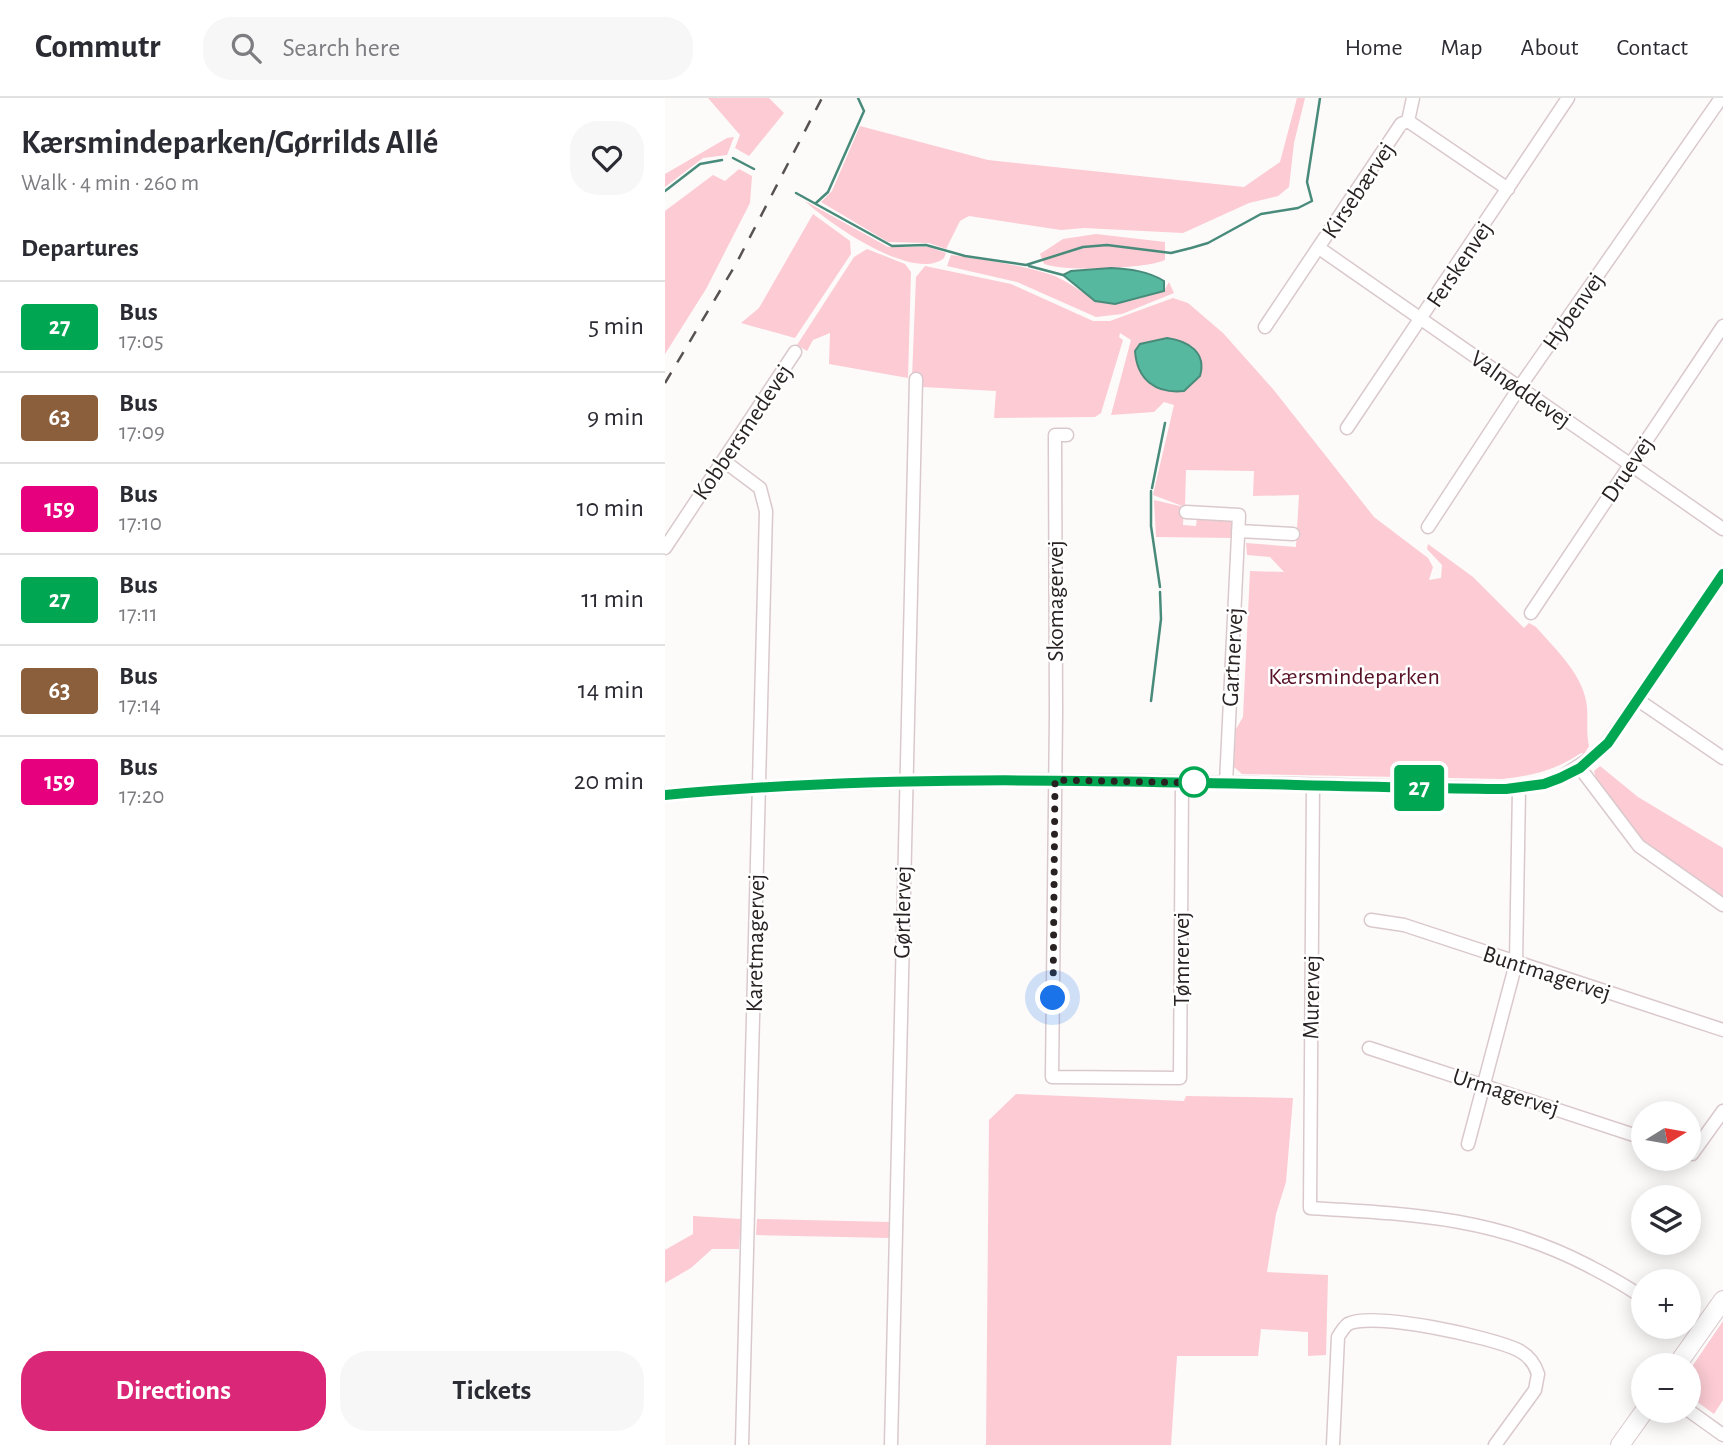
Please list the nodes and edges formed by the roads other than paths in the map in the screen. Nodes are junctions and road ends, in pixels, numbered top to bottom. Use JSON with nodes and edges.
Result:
{"nodes":[{"id":1,"x":1413,"y":98,"type":"edge"},
{"id":2,"x":1568,"y":98,"type":"edge"},
{"id":3,"x":1721,"y":98,"type":"edge"},
{"id":4,"x":1408,"y":121,"type":"junction"},
{"id":5,"x":1508,"y":189,"type":"junction"},
{"id":6,"x":1319,"y":248,"type":"junction"},
{"id":7,"x":1421,"y":319,"type":"junction"},
{"id":8,"x":1723,"y":326,"type":"edge"},
{"id":9,"x":1265,"y":327,"type":"dead end"},
{"id":10,"x":795,"y":352,"type":"dead end"},
{"id":11,"x":916,"y":379,"type":"dead end"},
{"id":12,"x":1520,"y":388,"type":"junction"},
{"id":13,"x":1347,"y":428,"type":"dead end"},
{"id":14,"x":1067,"y":435,"type":"dead end"},
{"id":15,"x":723,"y":461,"type":"junction"},
{"id":16,"x":1629,"y":464,"type":"junction"},
{"id":17,"x":1186,"y":512,"type":"dead end"},
{"id":18,"x":1429,"y":527,"type":"dead end"},
{"id":19,"x":1723,"y":529,"type":"edge"},
{"id":20,"x":1238,"y":531,"type":"junction"},
{"id":21,"x":1293,"y":534,"type":"dead end"},
{"id":22,"x":665,"y":548,"type":"edge"},
{"id":23,"x":1723,"y":574,"type":"edge"},
{"id":24,"x":1531,"y":613,"type":"dead end"},
{"id":25,"x":1638,"y":700,"type":"junction"},
{"id":26,"x":1723,"y":758,"type":"edge"},
{"id":27,"x":1580,"y":768,"type":"junction"},
{"id":28,"x":1055,"y":780,"type":"junction"},
{"id":29,"x":904,"y":782,"type":"junction"},
{"id":30,"x":1182,"y":782,"type":"junction"},
{"id":31,"x":1226,"y":783,"type":"junction"},
{"id":32,"x":1313,"y":785,"type":"junction"},
{"id":33,"x":759,"y":787,"type":"junction"},
{"id":34,"x":1519,"y":789,"type":"junction"},
{"id":35,"x":665,"y":795,"type":"edge"},
{"id":36,"x":1723,"y":905,"type":"edge"},
{"id":37,"x":1371,"y":920,"type":"dead end"},
{"id":38,"x":1516,"y":963,"type":"junction"},
{"id":39,"x":1723,"y":1030,"type":"edge"},
{"id":40,"x":1369,"y":1048,"type":"dead end"},
{"id":41,"x":1484,"y":1084,"type":"junction"},
{"id":42,"x":1723,"y":1111,"type":"edge"},
{"id":43,"x":1631,"y":1134,"type":"edge"},
{"id":44,"x":1701,"y":1142,"type":"edge"},
{"id":45,"x":1468,"y":1144,"type":"dead end"},
{"id":46,"x":1631,"y":1291,"type":"edge"},
{"id":47,"x":1723,"y":1300,"type":"edge"},
{"id":48,"x":1685,"y":1353,"type":"edge"},
{"id":49,"x":1701,"y":1419,"type":"edge"},
{"id":50,"x":1636,"y":1423,"type":"edge"},
{"id":51,"x":1723,"y":1435,"type":"edge"},
{"id":52,"x":742,"y":1445,"type":"edge"},
{"id":53,"x":891,"y":1445,"type":"edge"},
{"id":54,"x":1333,"y":1445,"type":"edge"},
{"id":55,"x":1495,"y":1445,"type":"edge"},
{"id":56,"x":1620,"y":1445,"type":"edge"}],
"edges":[{"from":1,"to":4,"type":"street"},
{"from":2,"to":5,"type":"street","name":"Ferskenvej"},
{"from":3,"to":12,"type":"street","name":"Hybenvej"},
{"from":4,"to":5,"type":"street","name":"Kirsebærvej"},
{"from":4,"to":6,"type":"street","name":"Kirsebærvej"},
{"from":5,"to":7,"type":"street","name":"Ferskenvej"},
{"from":6,"to":7,"type":"street","name":"Valnøddevej"},
{"from":6,"to":9,"type":"street","name":"Kirsebærvej"},
{"from":7,"to":12,"type":"street","name":"Valnøddevej"},
{"from":7,"to":13,"type":"street","name":"Ferskenvej"},
{"from":8,"to":16,"type":"street","name":"Druevej"},
{"from":10,"to":15,"type":"street","name":"Kobbersmedevej"},
{"from":11,"to":29,"type":"street","name":"Gørtlervej"},
{"from":12,"to":16,"type":"street","name":"Valnøddevej"},
{"from":12,"to":18,"type":"street","name":"Hybenvej"},
{"from":14,"to":28,"type":"street","name":"Skomagervej"},
{"from":15,"to":22,"type":"street","name":"Kobbersmedevej"},
{"from":15,"to":33,"type":"street","name":"Karetmagervej"},
{"from":16,"to":19,"type":"street","name":"Valnøddevej"},
{"from":16,"to":24,"type":"street","name":"Druevej"},
{"from":17,"to":20,"type":"street"},
{"from":20,"to":21,"type":"street"},
{"from":20,"to":31,"type":"street","name":"Gartnervej"},
{"from":23,"to":25,"type":"street"},
{"from":25,"to":26,"type":"street"},
{"from":25,"to":27,"type":"street"},
{"from":27,"to":34,"type":"street"},
{"from":27,"to":36,"type":"street"},
{"from":28,"to":29,"type":"street"},
{"from":28,"to":30,"type":"street"},
{"from":28,"to":30,"type":"street","name":"Tømrervej"},
{"from":29,"to":33,"type":"street"},
{"from":29,"to":53,"type":"street","name":"Gørtlervej"},
{"from":30,"to":31,"type":"street"},
{"from":31,"to":32,"type":"street"},
{"from":32,"to":34,"type":"street"},
{"from":32,"to":46,"type":"street","name":"Murervej"},
{"from":33,"to":35,"type":"street"},
{"from":33,"to":52,"type":"street","name":"Karetmagervej"},
{"from":34,"to":38,"type":"street"},
{"from":37,"to":38,"type":"street","name":"Buntmagervej"},
{"from":38,"to":39,"type":"street","name":"Buntmagervej"},
{"from":38,"to":41,"type":"street"},
{"from":40,"to":41,"type":"street","name":"Urmagervej"},
{"from":41,"to":43,"type":"street","name":"Urmagervej"},
{"from":41,"to":45,"type":"street"},
{"from":42,"to":44,"type":"street"},
{"from":47,"to":48,"type":"main road"},
{"from":49,"to":51,"type":"street"},
{"from":50,"to":56,"type":"main road"},
{"from":54,"to":55,"type":"street"}]}
